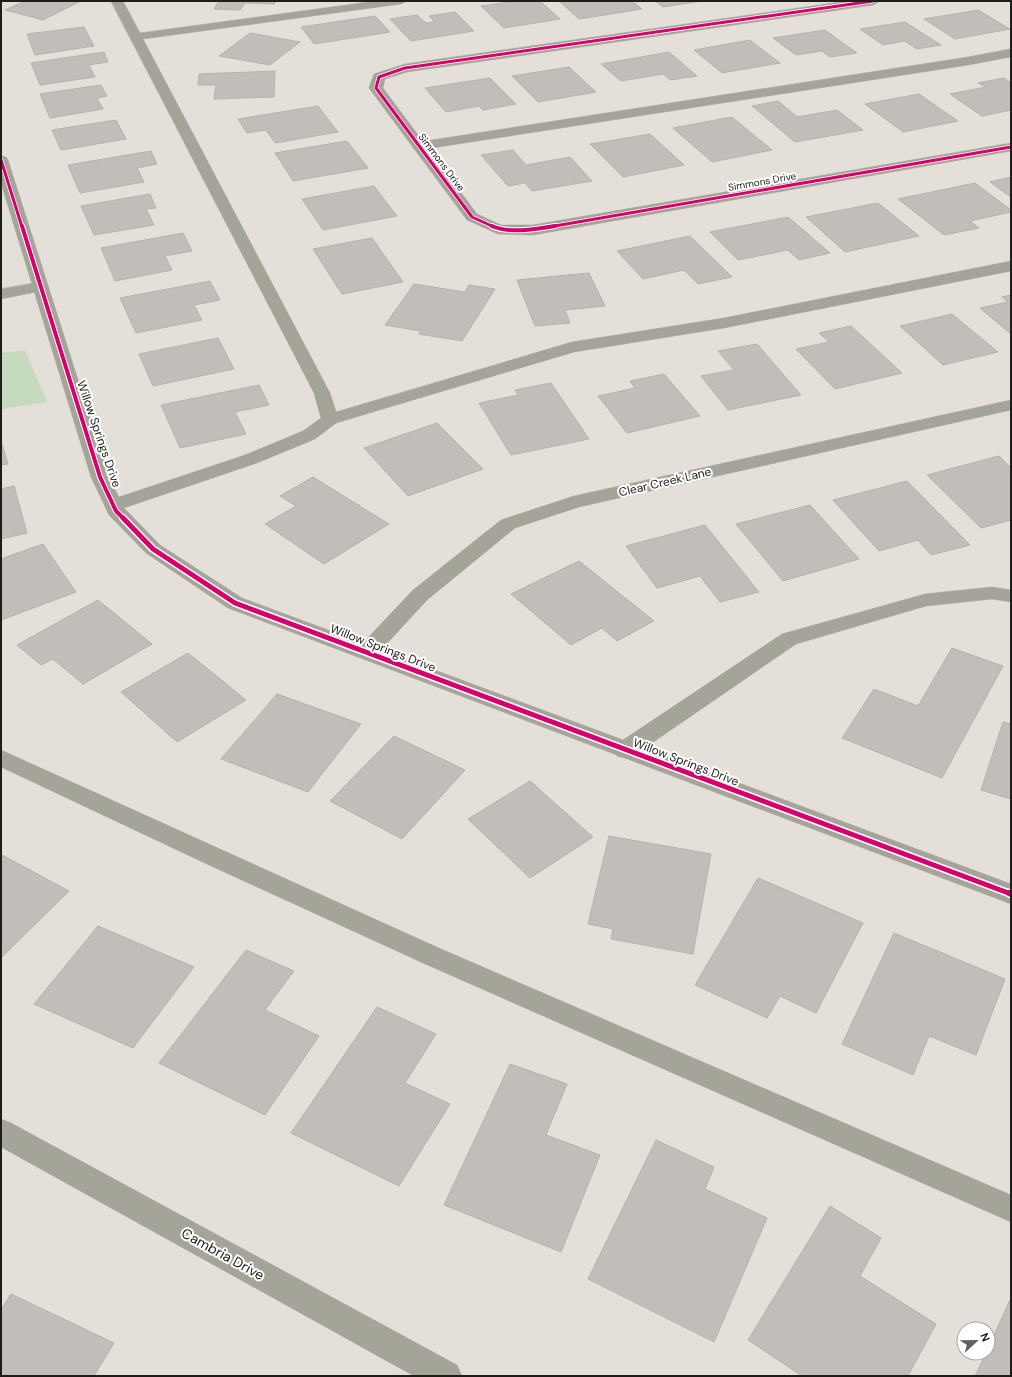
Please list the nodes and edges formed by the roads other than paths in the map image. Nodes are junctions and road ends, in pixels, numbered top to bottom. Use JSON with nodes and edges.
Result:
{"nodes":[{"id":1,"x":117,"y":1,"type":"edge"},
{"id":2,"x":401,"y":1,"type":"edge"},
{"id":3,"x":873,"y":1,"type":"edge"},
{"id":4,"x":135,"y":37,"type":"junction"},
{"id":5,"x":1011,"y":53,"type":"edge"},
{"id":6,"x":419,"y":146,"type":"junction"},
{"id":7,"x":1011,"y":147,"type":"edge"},
{"id":8,"x":1,"y":160,"type":"edge"},
{"id":9,"x":1011,"y":266,"type":"edge"},
{"id":10,"x":41,"y":287,"type":"junction"},
{"id":11,"x":1,"y":294,"type":"edge"},
{"id":12,"x":1011,"y":405,"type":"edge"},
{"id":13,"x":330,"y":419,"type":"junction"},
{"id":14,"x":114,"y":505,"type":"junction"},
{"id":15,"x":1011,"y":596,"type":"edge"},
{"id":16,"x":366,"y":653,"type":"junction"},
{"id":17,"x":625,"y":750,"type":"junction"},
{"id":18,"x":1,"y":758,"type":"edge"},
{"id":19,"x":1011,"y":894,"type":"edge"},
{"id":20,"x":1,"y":1132,"type":"edge"},
{"id":21,"x":1011,"y":1209,"type":"edge"},
{"id":22,"x":446,"y":1376,"type":"edge"}],
"edges":[{"from":1,"to":4,"type":"lane"},
{"from":2,"to":4,"type":"lane"},
{"from":3,"to":6,"type":"street","name":"Simmons Drive"},
{"from":4,"to":13,"type":"lane"},
{"from":5,"to":6,"type":"lane"},
{"from":6,"to":7,"type":"street","name":"Simmons Drive"},
{"from":8,"to":10,"type":"street","name":"Willow Springs Drive"},
{"from":9,"to":13,"type":"lane"},
{"from":10,"to":11,"type":"lane"},
{"from":10,"to":14,"type":"street","name":"Willow Springs Drive"},
{"from":12,"to":16,"type":"street","name":"Clear Creek Lane"},
{"from":13,"to":14,"type":"lane"},
{"from":14,"to":16,"type":"street","name":"Willow Springs Drive"},
{"from":15,"to":17,"type":"lane"},
{"from":16,"to":17,"type":"street","name":"Willow Springs Drive"},
{"from":17,"to":19,"type":"street","name":"Willow Springs Drive"},
{"from":18,"to":21,"type":"lane"},
{"from":20,"to":22,"type":"street","name":"Cambria Drive"}]}
